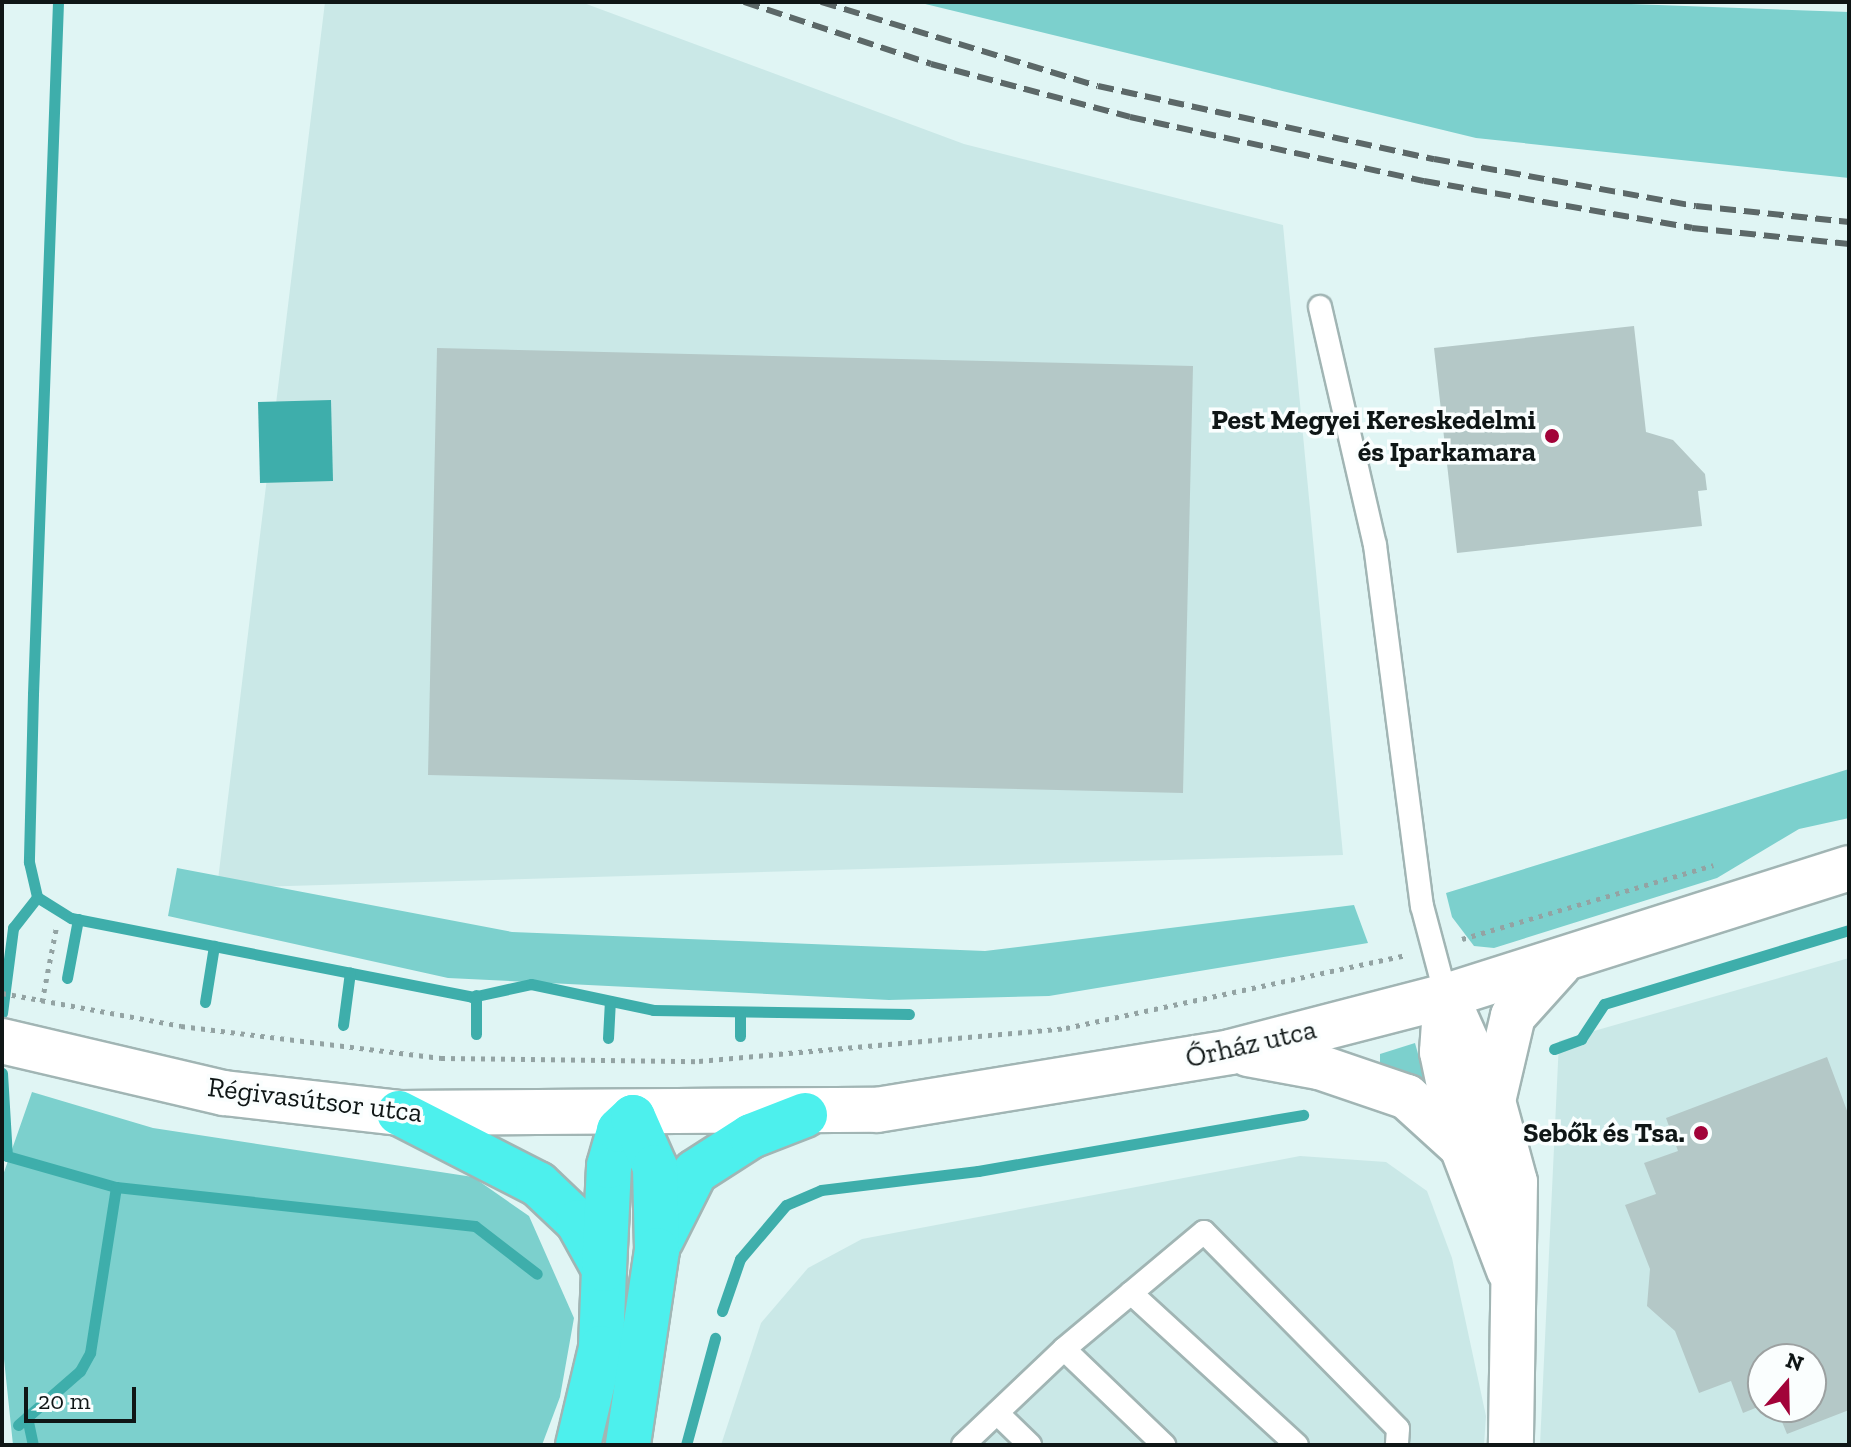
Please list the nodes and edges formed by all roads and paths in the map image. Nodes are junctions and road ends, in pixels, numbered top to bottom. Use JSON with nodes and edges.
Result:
{"nodes":[{"id":1,"x":1320,"y":307,"type":"dead end"},
{"id":2,"x":1722,"y":862,"type":"dead end"},
{"id":3,"x":1849,"y":868,"type":"edge"},
{"id":4,"x":57,"y":924,"type":"dead end"},
{"id":5,"x":1432,"y":948,"type":"junction"},
{"id":6,"x":1565,"y":961,"type":"junction"},
{"id":7,"x":2,"y":993,"type":"edge"},
{"id":8,"x":1446,"y":996,"type":"junction"},
{"id":9,"x":39,"y":1002,"type":"junction"},
{"id":10,"x":16,"y":1045,"type":"edge"},
{"id":11,"x":1230,"y":1052,"type":"junction"},
{"id":12,"x":1493,"y":1101,"type":"junction"},
{"id":13,"x":399,"y":1113,"type":"junction"},
{"id":14,"x":805,"y":1115,"type":"junction"},
{"id":15,"x":633,"y":1117,"type":"junction"},
{"id":16,"x":1462,"y":1147,"type":"junction"},
{"id":17,"x":657,"y":1250,"type":"junction"},
{"id":18,"x":604,"y":1269,"type":"junction"},
{"id":19,"x":1512,"y":1279,"type":"junction"},
{"id":20,"x":1131,"y":1293,"type":"junction"},
{"id":21,"x":1064,"y":1349,"type":"junction"},
{"id":22,"x":997,"y":1413,"type":"junction"},
{"id":23,"x":578,"y":1445,"type":"edge"},
{"id":24,"x":628,"y":1445,"type":"edge"},
{"id":25,"x":963,"y":1445,"type":"edge"},
{"id":26,"x":1030,"y":1445,"type":"edge"},
{"id":27,"x":1164,"y":1445,"type":"edge"},
{"id":28,"x":1297,"y":1445,"type":"edge"},
{"id":29,"x":1397,"y":1445,"type":"edge"},
{"id":30,"x":1511,"y":1445,"type":"edge"}],
"edges":[{"from":1,"to":5,"type":"lane"},
{"from":2,"to":5,"type":"path"},
{"from":3,"to":6,"type":"street","name":"Őrház utca"},
{"from":4,"to":9,"type":"path"},
{"from":5,"to":8,"type":"lane"},
{"from":5,"to":9,"type":"path"},
{"from":6,"to":8,"type":"street","name":"Őrház utca"},
{"from":6,"to":12,"type":"street"},
{"from":7,"to":9,"type":"path"},
{"from":8,"to":11,"type":"street","name":"Őrház utca"},
{"from":8,"to":12,"type":"street"},
{"from":8,"to":16,"type":"street"},
{"from":10,"to":13,"type":"street","name":"Régivasútsor utca"},
{"from":11,"to":14,"type":"street","name":"Őrház utca"},
{"from":11,"to":16,"type":"street"},
{"from":12,"to":19,"type":"street"},
{"from":13,"to":15,"type":"street","name":"Régivasútsor utca"},
{"from":13,"to":18,"type":"highway"},
{"from":14,"to":15,"type":"street","name":"Őrház utca"},
{"from":14,"to":17,"type":"highway"},
{"from":15,"to":17,"type":"highway"},
{"from":15,"to":18,"type":"highway"},
{"from":16,"to":19,"type":"street"},
{"from":17,"to":24,"type":"highway"},
{"from":18,"to":23,"type":"highway"},
{"from":19,"to":30,"type":"street"},
{"from":20,"to":21,"type":"lane"},
{"from":20,"to":28,"type":"lane"},
{"from":20,"to":29,"type":"lane"},
{"from":21,"to":22,"type":"lane"},
{"from":21,"to":27,"type":"lane"},
{"from":22,"to":25,"type":"lane"},
{"from":22,"to":26,"type":"lane"}]}
